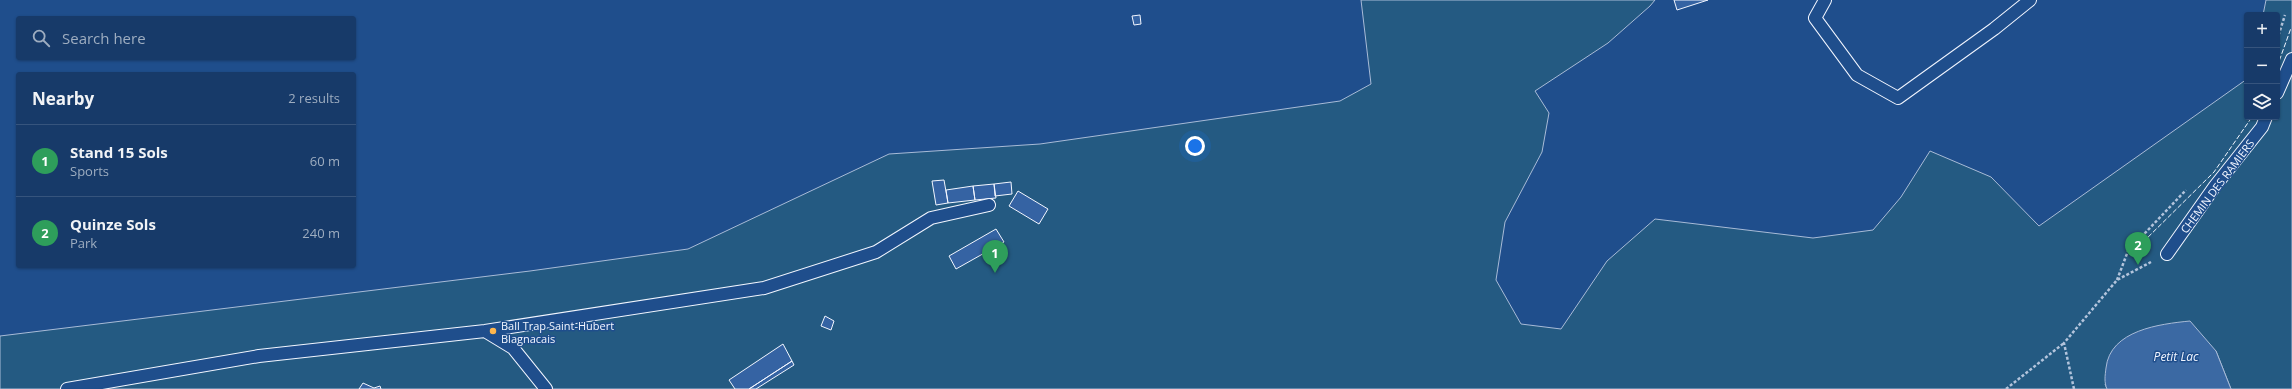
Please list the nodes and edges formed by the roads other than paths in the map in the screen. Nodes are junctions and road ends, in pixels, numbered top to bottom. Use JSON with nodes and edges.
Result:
{"nodes":[{"id":1,"x":1825,"y":0,"type":"edge"},
{"id":2,"x":2030,"y":0,"type":"edge"},
{"id":3,"x":2292,"y":59,"type":"edge"},
{"id":4,"x":2280,"y":86,"type":"edge"},
{"id":5,"x":2265,"y":120,"type":"edge"},
{"id":6,"x":989,"y":205,"type":"dead end"},
{"id":7,"x":2167,"y":254,"type":"road end"},
{"id":8,"x":486,"y":331,"type":"junction"},
{"id":9,"x":67,"y":389,"type":"edge"},
{"id":10,"x":546,"y":389,"type":"edge"}],
"edges":[{"from":1,"to":2,"type":"lane"},
{"from":3,"to":4,"type":"lane"},
{"from":5,"to":7,"type":"lane","name":"CHEMIN DES RAMIERS"},
{"from":6,"to":8,"type":"lane"},
{"from":8,"to":9,"type":"lane"},
{"from":8,"to":10,"type":"lane"}]}
